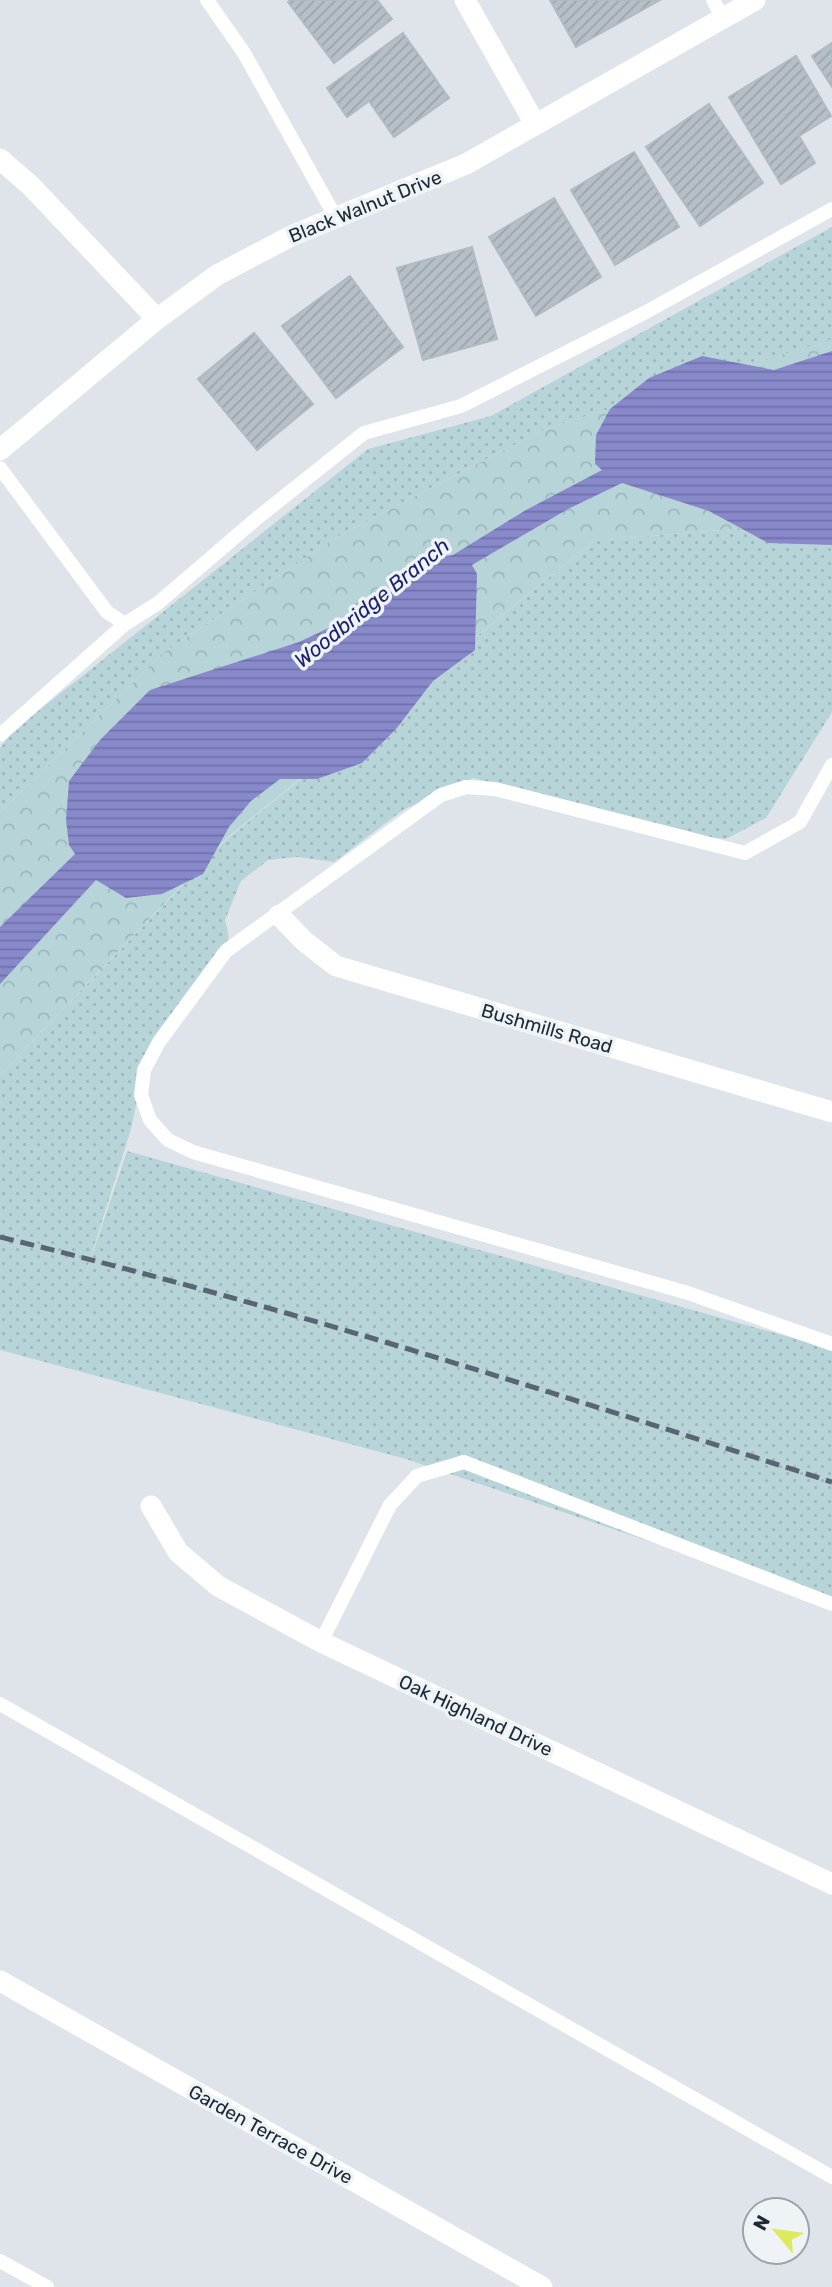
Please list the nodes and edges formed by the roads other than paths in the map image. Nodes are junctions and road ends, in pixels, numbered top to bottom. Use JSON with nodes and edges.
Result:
{"nodes":[{"id":1,"x":207,"y":0,"type":"edge"},
{"id":2,"x":465,"y":0,"type":"edge"},
{"id":3,"x":755,"y":0,"type":"edge"},
{"id":4,"x":718,"y":9,"type":"edge"},
{"id":5,"x":536,"y":124,"type":"junction"},
{"id":6,"x":0,"y":159,"type":"edge"},
{"id":7,"x":832,"y":209,"type":"edge"},
{"id":8,"x":336,"y":218,"type":"junction"},
{"id":9,"x":157,"y":319,"type":"junction"},
{"id":10,"x":0,"y":450,"type":"edge"},
{"id":11,"x":0,"y":468,"type":"edge"},
{"id":12,"x":125,"y":624,"type":"junction"},
{"id":13,"x":0,"y":735,"type":"edge"},
{"id":14,"x":832,"y":765,"type":"edge"},
{"id":15,"x":279,"y":915,"type":"junction"},
{"id":16,"x":832,"y":1112,"type":"edge"},
{"id":17,"x":832,"y":1344,"type":"edge"},
{"id":18,"x":151,"y":1506,"type":"dead end"},
{"id":19,"x":832,"y":1604,"type":"edge"},
{"id":20,"x":321,"y":1642,"type":"junction"},
{"id":21,"x":0,"y":1704,"type":"edge"},
{"id":22,"x":832,"y":1884,"type":"edge"},
{"id":23,"x":0,"y":1981,"type":"edge"},
{"id":24,"x":832,"y":2176,"type":"edge"},
{"id":25,"x":0,"y":2261,"type":"edge"},
{"id":26,"x":47,"y":2287,"type":"edge"},
{"id":27,"x":542,"y":2287,"type":"edge"}],
"edges":[{"from":1,"to":8,"type":"lane"},
{"from":2,"to":5,"type":"street"},
{"from":3,"to":4,"type":"street","name":"Black Walnut Drive"},
{"from":4,"to":5,"type":"street","name":"Black Walnut Drive"},
{"from":5,"to":8,"type":"street","name":"Black Walnut Drive"},
{"from":6,"to":9,"type":"street"},
{"from":7,"to":12,"type":"lane"},
{"from":8,"to":9,"type":"street","name":"Black Walnut Drive"},
{"from":9,"to":10,"type":"street","name":"Black Walnut Drive"},
{"from":11,"to":12,"type":"lane"},
{"from":12,"to":13,"type":"lane"},
{"from":14,"to":15,"type":"lane"},
{"from":15,"to":16,"type":"street","name":"Bushmills Road"},
{"from":15,"to":17,"type":"lane"},
{"from":18,"to":20,"type":"street","name":"Oak Highland Drive"},
{"from":19,"to":20,"type":"lane"},
{"from":20,"to":22,"type":"street","name":"Oak Highland Drive"},
{"from":21,"to":24,"type":"lane"},
{"from":23,"to":27,"type":"street","name":"Garden Terrace Drive"},
{"from":25,"to":26,"type":"lane"}]}
